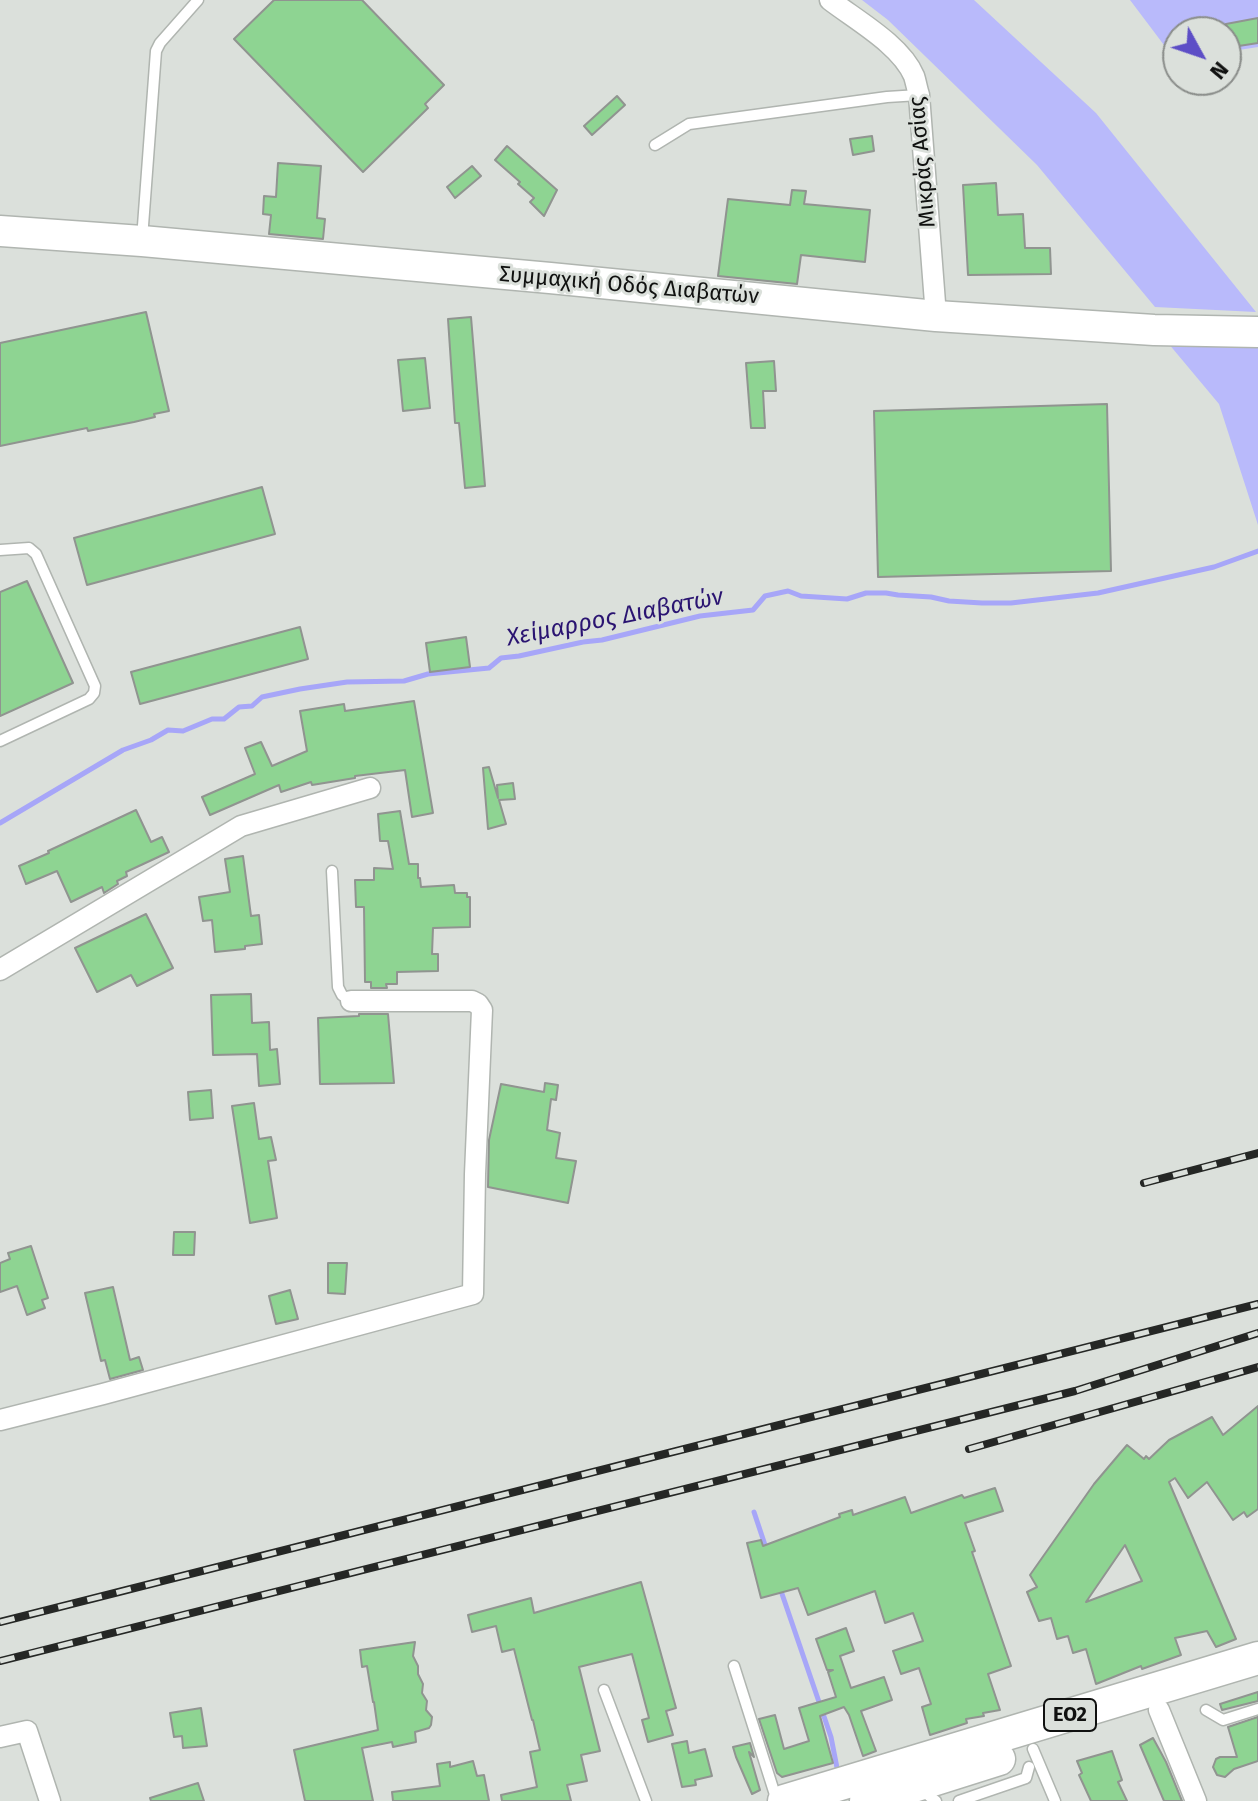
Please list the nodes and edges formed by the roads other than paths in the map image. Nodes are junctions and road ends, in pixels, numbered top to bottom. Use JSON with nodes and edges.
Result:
{"nodes":[{"id":1,"x":198,"y":0,"type":"edge"},
{"id":2,"x":830,"y":0,"type":"edge"},
{"id":3,"x":919,"y":95,"type":"junction"},
{"id":4,"x":655,"y":145,"type":"dead end"},
{"id":5,"x":0,"y":231,"type":"edge"},
{"id":6,"x":142,"y":241,"type":"junction"},
{"id":7,"x":936,"y":316,"type":"junction"},
{"id":8,"x":1258,"y":332,"type":"edge"},
{"id":9,"x":0,"y":550,"type":"edge"},
{"id":10,"x":0,"y":741,"type":"edge"},
{"id":11,"x":370,"y":788,"type":"dead end"},
{"id":12,"x":332,"y":871,"type":"dead end"},
{"id":13,"x":0,"y":970,"type":"edge"},
{"id":14,"x":351,"y":1001,"type":"joint"},
{"id":15,"x":0,"y":1420,"type":"edge"},
{"id":16,"x":1258,"y":1658,"type":"edge"},
{"id":17,"x":734,"y":1666,"type":"dead end"},
{"id":18,"x":1258,"y":1680,"type":"edge"},
{"id":19,"x":604,"y":1690,"type":"dead end"},
{"id":20,"x":1258,"y":1709,"type":"edge"},
{"id":21,"x":1159,"y":1710,"type":"junction"},
{"id":22,"x":1206,"y":1710,"type":"dead end"},
{"id":23,"x":0,"y":1737,"type":"edge"},
{"id":24,"x":1031,"y":1758,"type":"junction"},
{"id":25,"x":905,"y":1793,"type":"edge"},
{"id":26,"x":789,"y":1799,"type":"edge"},
{"id":27,"x":50,"y":1801,"type":"edge"},
{"id":28,"x":646,"y":1801,"type":"edge"},
{"id":29,"x":959,"y":1801,"type":"edge"},
{"id":30,"x":1055,"y":1801,"type":"edge"},
{"id":31,"x":1196,"y":1801,"type":"edge"}],
"edges":[{"from":1,"to":6,"type":"lane"},
{"from":2,"to":3,"type":"street","name":"Μικράς Ασίας"},
{"from":3,"to":4,"type":"lane"},
{"from":3,"to":7,"type":"street","name":"Μικράς Ασίας"},
{"from":5,"to":6,"type":"street","name":"Συμμαχική Οδός Διαβατών"},
{"from":6,"to":7,"type":"street","name":"Συμμαχική Οδός Διαβατών"},
{"from":7,"to":8,"type":"street","name":"Συμμαχική Οδός Διαβατών"},
{"from":9,"to":10,"type":"lane"},
{"from":11,"to":13,"type":"street"},
{"from":12,"to":14,"type":"lane"},
{"from":14,"to":15,"type":"street"},
{"from":16,"to":25,"type":"main road","number":"ΕΟ2"},
{"from":17,"to":26,"type":"lane"},
{"from":18,"to":21,"type":"main road","number":"ΕΟ2"},
{"from":19,"to":28,"type":"lane"},
{"from":20,"to":22,"type":"lane"},
{"from":21,"to":24,"type":"main road","number":"ΕΟ2"},
{"from":21,"to":31,"type":"street"},
{"from":23,"to":27,"type":"street"},
{"from":24,"to":25,"type":"main road","number":"ΕΟ2"},
{"from":24,"to":29,"type":"lane"},
{"from":24,"to":30,"type":"lane"},
{"from":25,"to":26,"type":"main road","number":"ΕΟ2"}]}
